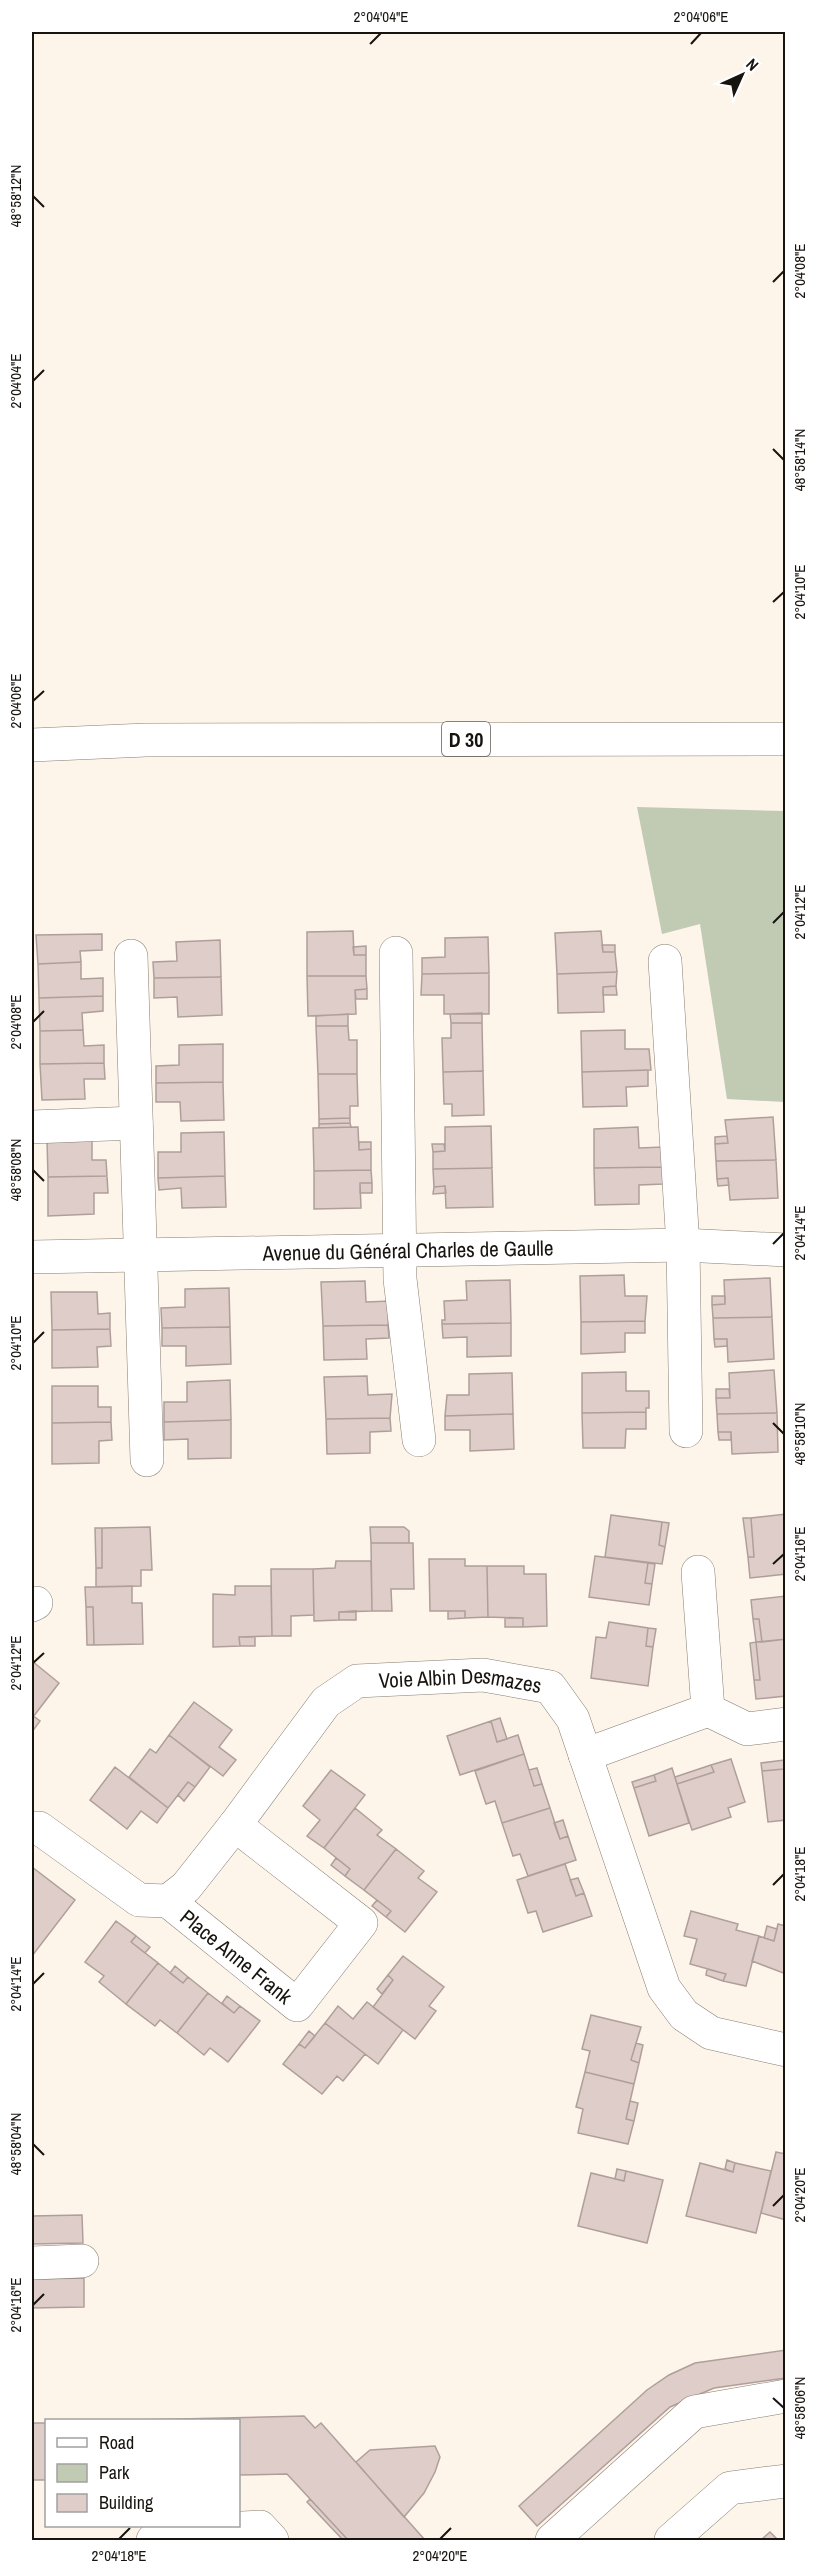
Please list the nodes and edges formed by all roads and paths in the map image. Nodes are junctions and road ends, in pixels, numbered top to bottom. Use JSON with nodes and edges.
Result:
{"nodes":[{"id":1,"x":32,"y":734,"type":"edge"},
{"id":2,"x":786,"y":739,"type":"edge"},
{"id":3,"x":146,"y":740,"type":"junction"},
{"id":4,"x":32,"y":745,"type":"edge"},
{"id":5,"x":396,"y":953,"type":"dead end"},
{"id":6,"x":131,"y":956,"type":"dead end"},
{"id":7,"x":665,"y":961,"type":"dead end"},
{"id":8,"x":136,"y":1123,"type":"junction"},
{"id":9,"x":32,"y":1127,"type":"edge"},
{"id":10,"x":683,"y":1245,"type":"junction"},
{"id":11,"x":786,"y":1250,"type":"edge"},
{"id":12,"x":400,"y":1251,"type":"junction"},
{"id":13,"x":140,"y":1253,"type":"junction"},
{"id":14,"x":32,"y":1257,"type":"edge"},
{"id":15,"x":686,"y":1431,"type":"dead end"},
{"id":16,"x":419,"y":1440,"type":"dead end"},
{"id":17,"x":147,"y":1460,"type":"dead end"},
{"id":18,"x":698,"y":1572,"type":"dead end"},
{"id":19,"x":708,"y":1710,"type":"junction"},
{"id":20,"x":786,"y":1724,"type":"edge"},
{"id":21,"x":585,"y":1755,"type":"junction"},
{"id":22,"x":235,"y":1825,"type":"junction"},
{"id":23,"x":34,"y":1826,"type":"edge"},
{"id":24,"x":168,"y":1901,"type":"junction"},
{"id":25,"x":786,"y":2050,"type":"edge"},
{"id":26,"x":82,"y":2261,"type":"dead end"},
{"id":27,"x":32,"y":2263,"type":"edge"},
{"id":28,"x":786,"y":2396,"type":"edge"},
{"id":29,"x":786,"y":2481,"type":"edge"},
{"id":30,"x":153,"y":2541,"type":"edge"},
{"id":31,"x":272,"y":2541,"type":"edge"},
{"id":32,"x":552,"y":2541,"type":"edge"},
{"id":33,"x":671,"y":2541,"type":"edge"}],
"edges":[{"from":1,"to":3,"type":"street","number":"D 30"},
{"from":2,"to":3,"type":"street","number":"D 30"},
{"from":3,"to":4,"type":"street","number":"D 30"},
{"from":5,"to":12,"type":"street"},
{"from":6,"to":8,"type":"street"},
{"from":7,"to":10,"type":"street"},
{"from":8,"to":9,"type":"street"},
{"from":8,"to":13,"type":"street"},
{"from":10,"to":11,"type":"street","name":"Avenue du Général Charles de Gaulle"},
{"from":10,"to":12,"type":"street","name":"Avenue du Général Charles de Gaulle"},
{"from":10,"to":15,"type":"street"},
{"from":12,"to":13,"type":"street","name":"Avenue du Général Charles de Gaulle"},
{"from":12,"to":16,"type":"street"},
{"from":13,"to":14,"type":"street","name":"Avenue du Général Charles de Gaulle"},
{"from":13,"to":17,"type":"street"},
{"from":18,"to":19,"type":"street"},
{"from":19,"to":20,"type":"street"},
{"from":19,"to":21,"type":"street"},
{"from":21,"to":22,"type":"street","name":"Voie Albin Desmazes"},
{"from":21,"to":25,"type":"street","name":"Voie Albin Desmazes"},
{"from":22,"to":24,"type":"street","name":"Voie Albin Desmazes"},
{"from":22,"to":24,"type":"street","name":"Place Anne Frank"},
{"from":23,"to":24,"type":"street"},
{"from":26,"to":27,"type":"street"},
{"from":28,"to":32,"type":"street"},
{"from":29,"to":33,"type":"street"},
{"from":30,"to":31,"type":"street"}]}
